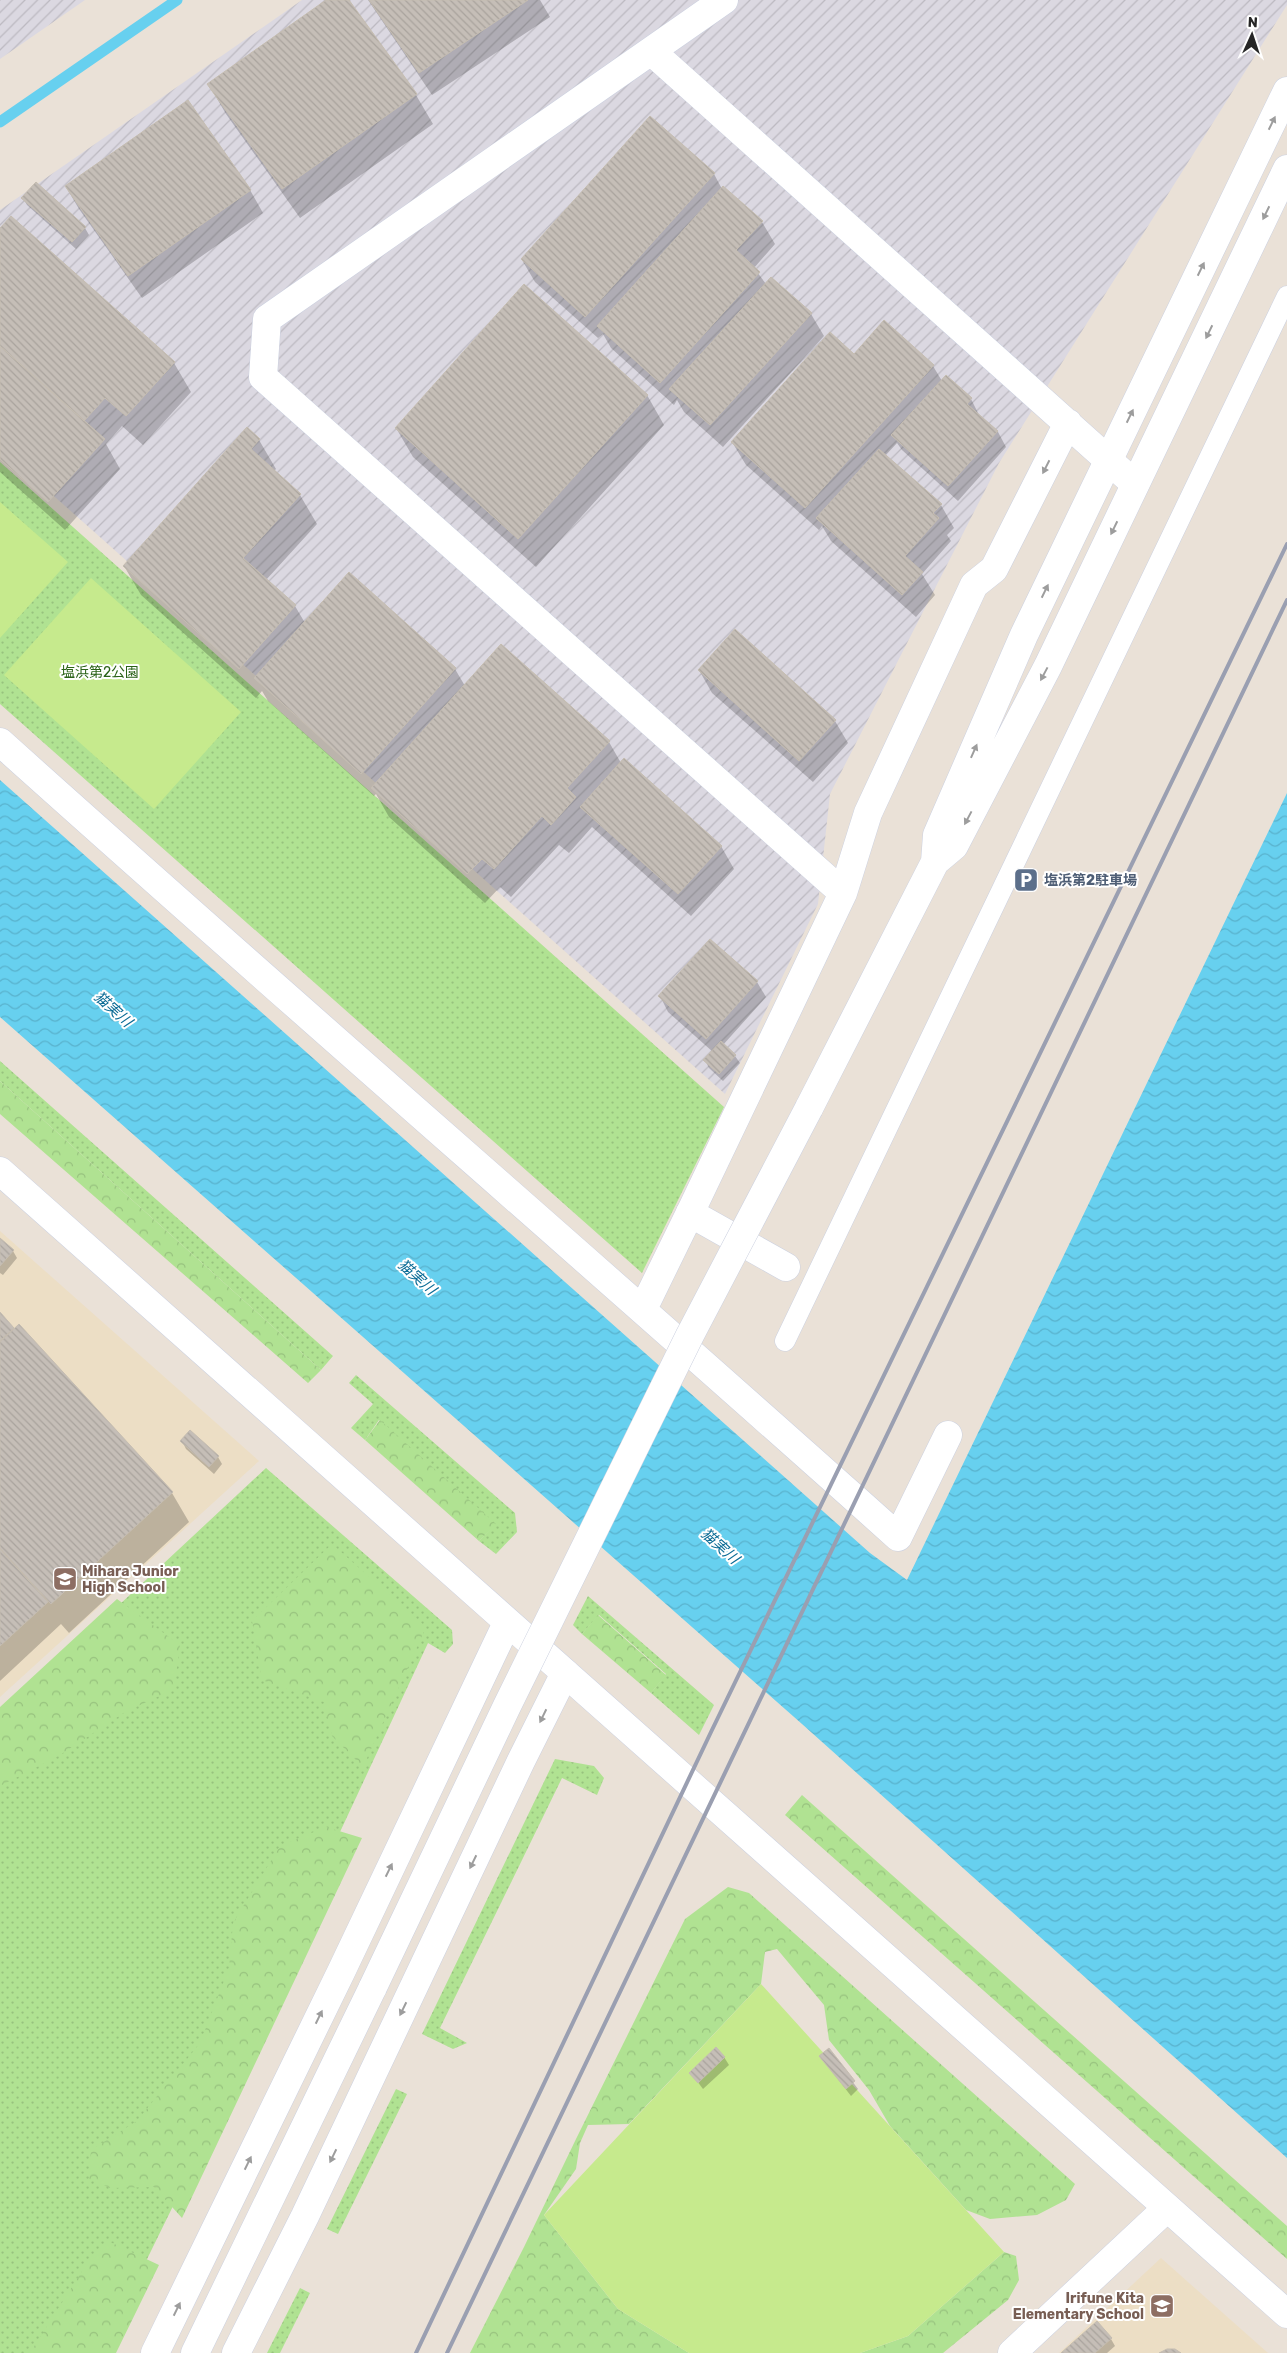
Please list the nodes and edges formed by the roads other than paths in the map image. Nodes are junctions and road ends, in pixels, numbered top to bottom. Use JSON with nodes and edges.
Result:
{"nodes":[{"id":1,"x":724,"y":0,"type":"edge"},
{"id":2,"x":651,"y":51,"type":"junction"},
{"id":3,"x":1287,"y":91,"type":"edge"},
{"id":4,"x":1287,"y":169,"type":"edge"},
{"id":5,"x":1287,"y":296,"type":"edge"},
{"id":6,"x":1068,"y":423,"type":"junction"},
{"id":7,"x":1109,"y":459,"type":"junction"},
{"id":8,"x":1135,"y":484,"type":"junction"},
{"id":9,"x":0,"y":742,"type":"edge"},
{"id":10,"x":935,"y":862,"type":"junction"},
{"id":11,"x":843,"y":893,"type":"junction"},
{"id":12,"x":0,"y":1171,"type":"edge"},
{"id":13,"x":690,"y":1213,"type":"junction"},
{"id":14,"x":786,"y":1267,"type":"joint"},
{"id":15,"x":813,"y":1283,"type":"junction"},
{"id":16,"x":643,"y":1309,"type":"junction"},
{"id":17,"x":785,"y":1341,"type":"dead end"},
{"id":18,"x":948,"y":1435,"type":"dead end"},
{"id":19,"x":507,"y":1623,"type":"junction"},
{"id":20,"x":565,"y":1673,"type":"junction"},
{"id":21,"x":1167,"y":2208,"type":"junction"},
{"id":22,"x":1287,"y":2314,"type":"edge"},
{"id":23,"x":155,"y":2353,"type":"edge"},
{"id":24,"x":195,"y":2353,"type":"edge"},
{"id":25,"x":236,"y":2353,"type":"edge"},
{"id":26,"x":1012,"y":2353,"type":"edge"}],
"edges":[{"from":1,"to":2,"type":"street"},
{"from":2,"to":6,"type":"street"},
{"from":2,"to":11,"type":"street"},
{"from":7,"to":3,"type":"street","one_way":true},
{"from":4,"to":8,"type":"street","one_way":true},
{"from":5,"to":15,"type":"lane"},
{"from":6,"to":7,"type":"street"},
{"from":6,"to":11,"type":"street","one_way":true},
{"from":7,"to":8,"type":"street"},
{"from":10,"to":7,"type":"street","one_way":true},
{"from":8,"to":10,"type":"street","one_way":true},
{"from":9,"to":16,"type":"street"},
{"from":10,"to":24,"type":"street","bridge":true},
{"from":11,"to":13,"type":"street"},
{"from":12,"to":19,"type":"street"},
{"from":13,"to":14,"type":"street"},
{"from":13,"to":16,"type":"street"},
{"from":14,"to":15,"type":"lane"},
{"from":15,"to":17,"type":"lane"},
{"from":16,"to":18,"type":"street"},
{"from":19,"to":20,"type":"street"},
{"from":23,"to":19,"type":"street","one_way":true},
{"from":20,"to":21,"type":"street"},
{"from":20,"to":25,"type":"street","one_way":true},
{"from":21,"to":22,"type":"street"},
{"from":21,"to":26,"type":"street"}]}
